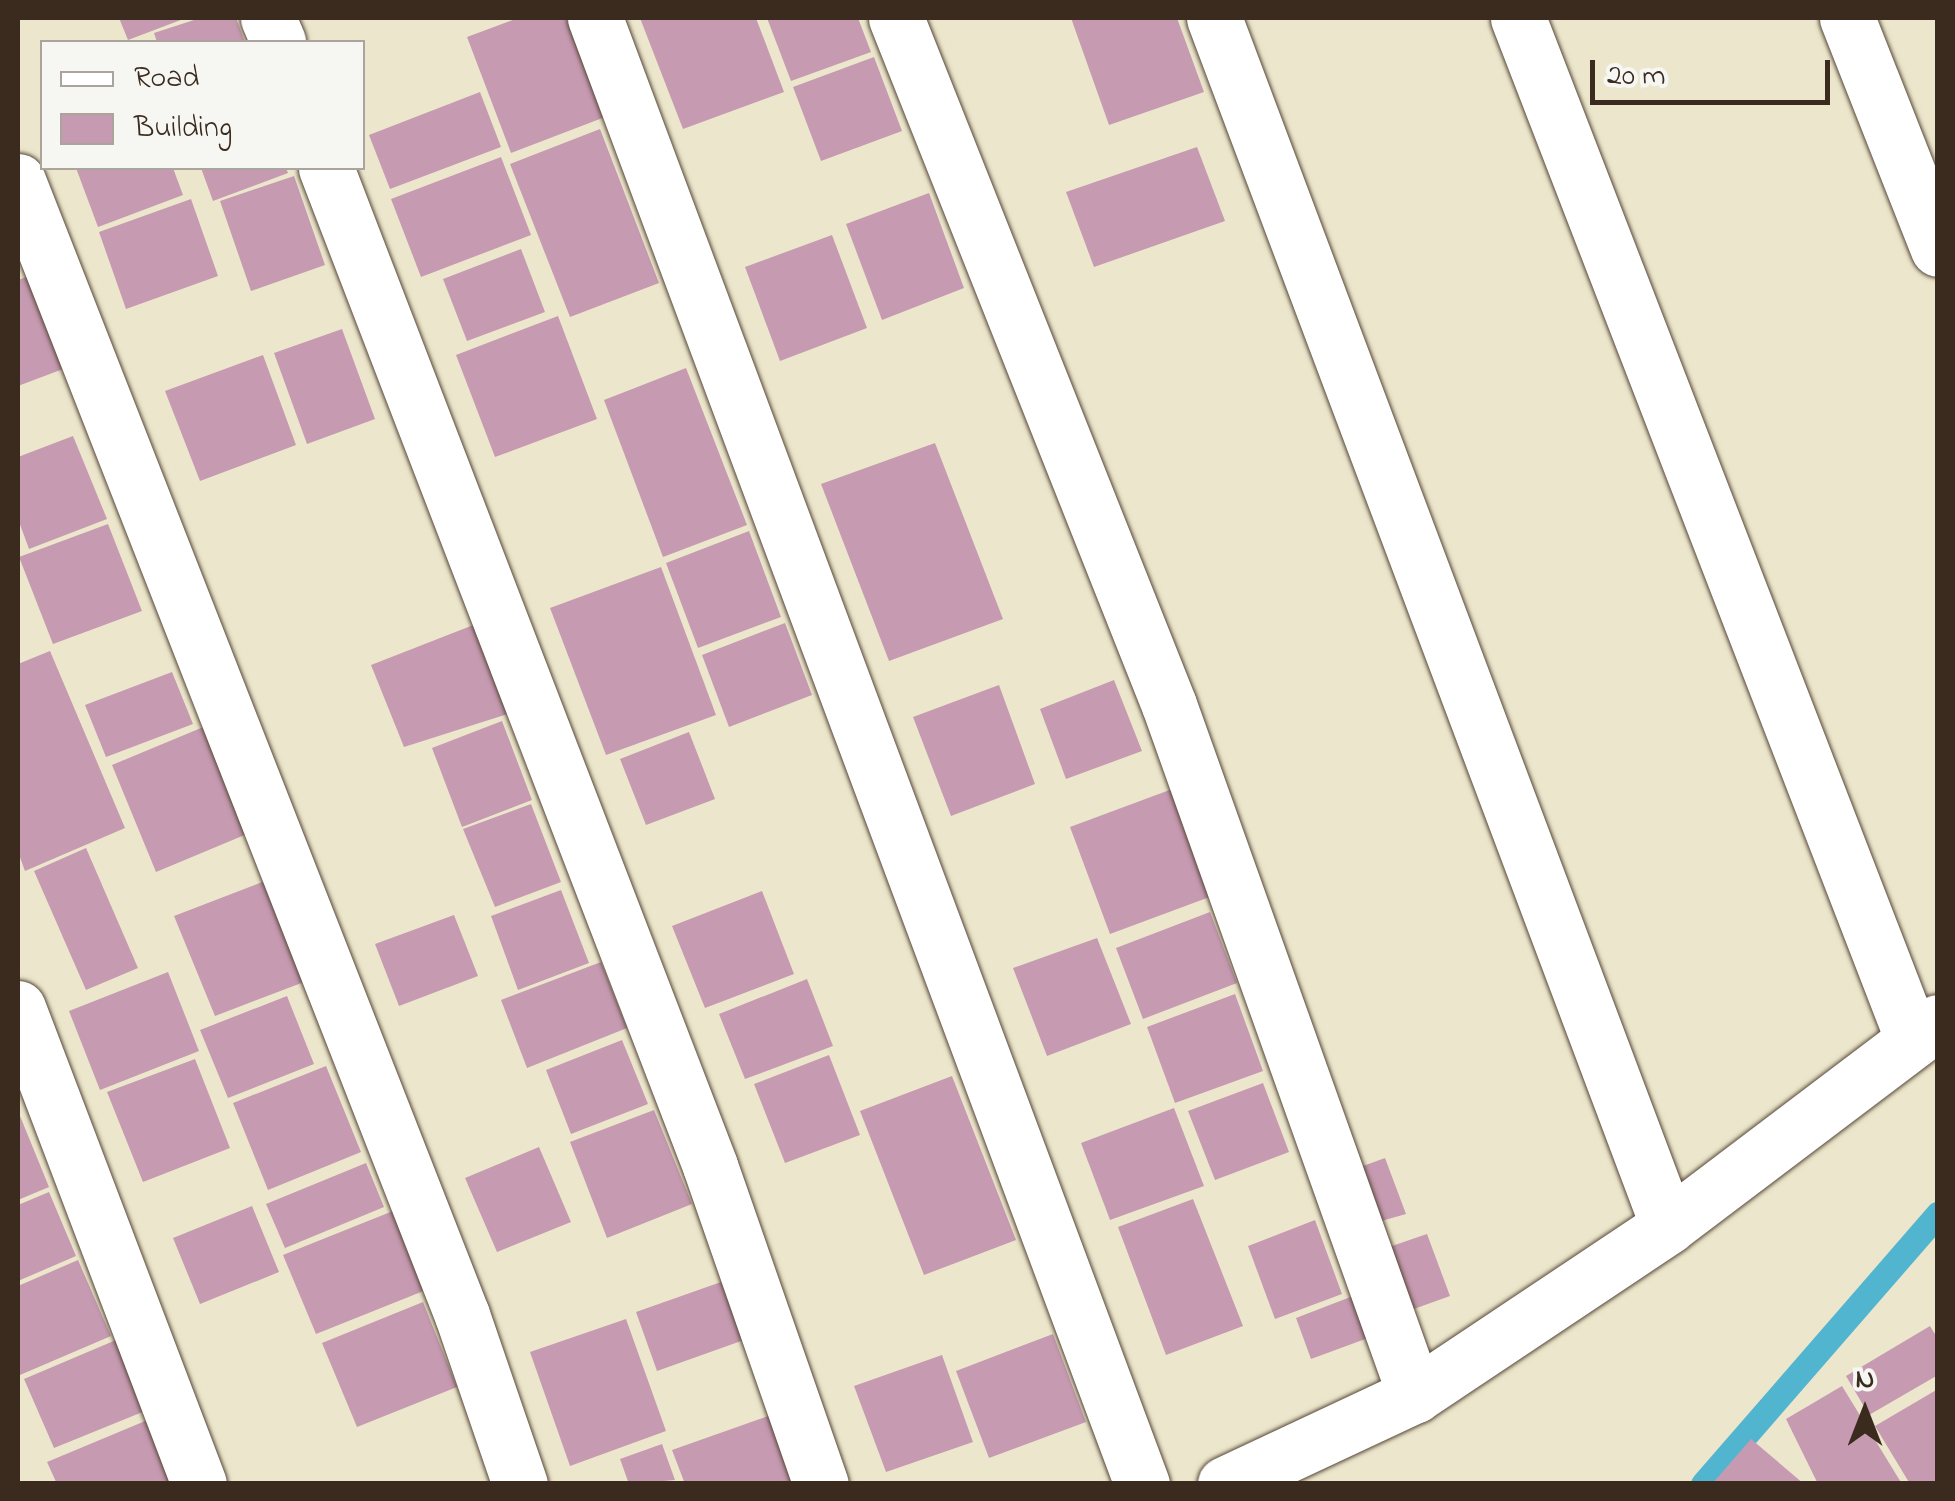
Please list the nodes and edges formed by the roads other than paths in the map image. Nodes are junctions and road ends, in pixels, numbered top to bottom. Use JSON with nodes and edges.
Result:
{"nodes":[{"id":1,"x":595,"y":18,"type":"edge"},
{"id":2,"x":896,"y":18,"type":"edge"},
{"id":3,"x":1214,"y":18,"type":"edge"},
{"id":4,"x":1518,"y":18,"type":"edge"},
{"id":5,"x":1847,"y":18,"type":"edge"},
{"id":6,"x":327,"y":170,"type":"edge"},
{"id":7,"x":18,"y":181,"type":"edge"},
{"id":8,"x":1938,"y":248,"type":"edge"},
{"id":9,"x":18,"y":1008,"type":"edge"},
{"id":10,"x":1925,"y":1031,"type":"edge"},
{"id":11,"x":1668,"y":1226,"type":"junction"},
{"id":12,"x":1415,"y":1395,"type":"junction"},
{"id":13,"x":199,"y":1484,"type":"edge"},
{"id":14,"x":520,"y":1484,"type":"edge"},
{"id":15,"x":821,"y":1484,"type":"edge"},
{"id":16,"x":1142,"y":1484,"type":"edge"},
{"id":17,"x":1225,"y":1484,"type":"edge"}],
"edges":[{"from":1,"to":16,"type":"street"},
{"from":2,"to":12,"type":"street"},
{"from":3,"to":11,"type":"street"},
{"from":4,"to":10,"type":"street"},
{"from":5,"to":8,"type":"street"},
{"from":6,"to":15,"type":"street"},
{"from":7,"to":14,"type":"street"},
{"from":9,"to":13,"type":"street"},
{"from":10,"to":11,"type":"street"},
{"from":11,"to":12,"type":"street"},
{"from":12,"to":17,"type":"street"}]}
